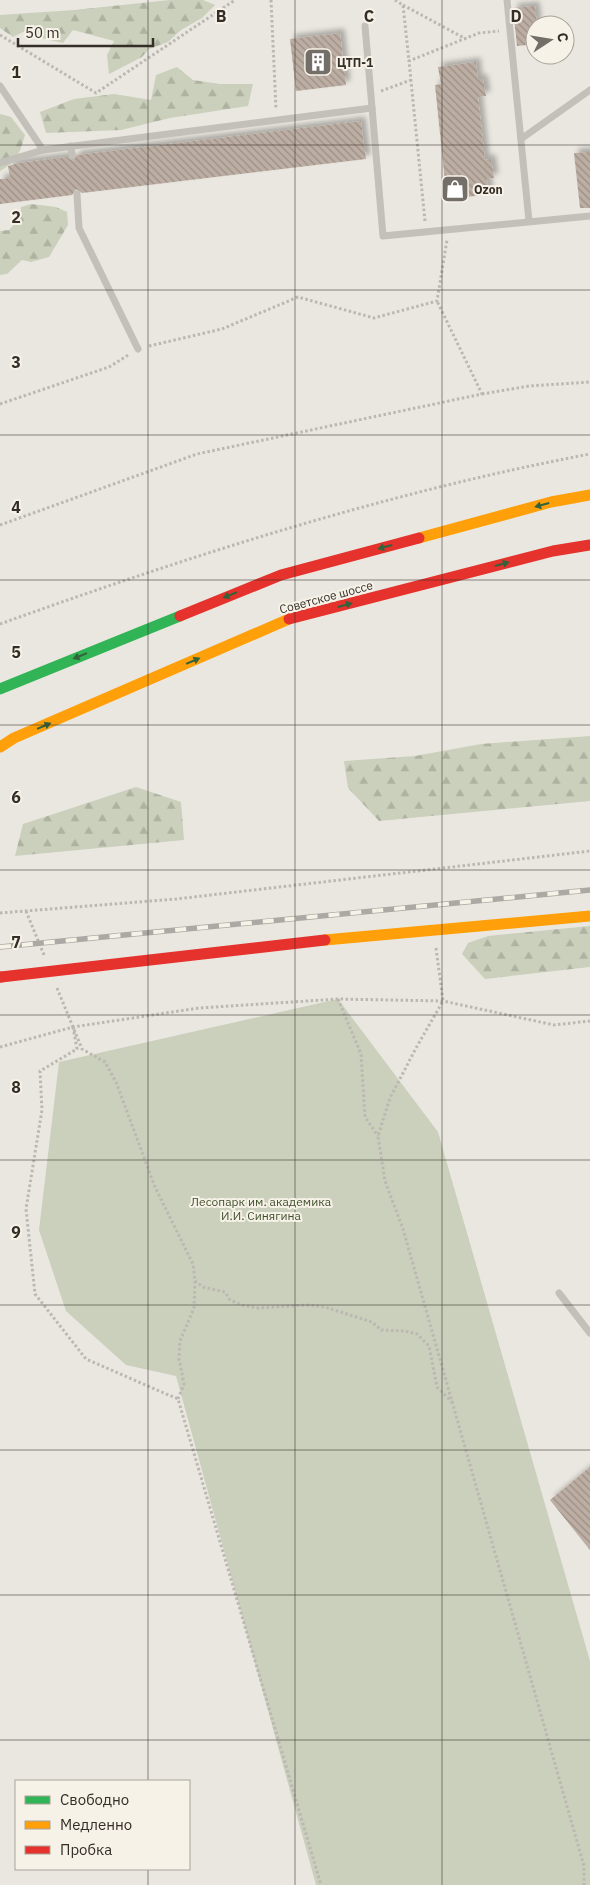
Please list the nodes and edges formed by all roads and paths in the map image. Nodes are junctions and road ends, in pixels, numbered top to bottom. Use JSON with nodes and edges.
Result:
{"nodes":[{"id":1,"x":235,"y":0,"type":"edge"},
{"id":2,"x":271,"y":0,"type":"edge"},
{"id":3,"x":395,"y":0,"type":"edge"},
{"id":4,"x":507,"y":0,"type":"edge"},
{"id":5,"x":403,"y":5,"type":"junction"},
{"id":6,"x":365,"y":26,"type":"dead end"},
{"id":7,"x":510,"y":29,"type":"junction"},
{"id":8,"x":0,"y":35,"type":"edge"},
{"id":9,"x":466,"y":39,"type":"junction"},
{"id":10,"x":409,"y":61,"type":"junction"},
{"id":11,"x":411,"y":80,"type":"junction"},
{"id":12,"x":0,"y":86,"type":"edge"},
{"id":13,"x":590,"y":90,"type":"edge"},
{"id":14,"x":371,"y":94,"type":"junction"},
{"id":15,"x":372,"y":108,"type":"junction"},
{"id":16,"x":277,"y":120,"type":"junction"},
{"id":17,"x":521,"y":139,"type":"junction"},
{"id":18,"x":71,"y":146,"type":"junction"},
{"id":19,"x":43,"y":150,"type":"junction"},
{"id":20,"x":72,"y":156,"type":"dead end"},
{"id":21,"x":0,"y":163,"type":"edge"},
{"id":22,"x":77,"y":194,"type":"dead end"},
{"id":23,"x":590,"y":216,"type":"edge"},
{"id":24,"x":529,"y":221,"type":"junction"},
{"id":25,"x":448,"y":230,"type":"junction"},
{"id":26,"x":426,"y":232,"type":"junction"},
{"id":27,"x":438,"y":301,"type":"junction"},
{"id":28,"x":138,"y":349,"type":"junction"},
{"id":29,"x":590,"y":382,"type":"edge"},
{"id":30,"x":482,"y":394,"type":"junction"},
{"id":31,"x":0,"y":404,"type":"edge"},
{"id":32,"x":590,"y":454,"type":"edge"},
{"id":33,"x":590,"y":495,"type":"edge"},
{"id":34,"x":0,"y":525,"type":"edge"},
{"id":35,"x":590,"y":545,"type":"edge"},
{"id":36,"x":0,"y":624,"type":"edge"},
{"id":37,"x":0,"y":689,"type":"edge"},
{"id":38,"x":0,"y":747,"type":"edge"},
{"id":39,"x":590,"y":850,"type":"edge"},
{"id":40,"x":0,"y":913,"type":"edge"},
{"id":41,"x":590,"y":916,"type":"edge"},
{"id":42,"x":434,"y":929,"type":"junction"},
{"id":43,"x":0,"y":977,"type":"edge"},
{"id":44,"x":338,"y":999,"type":"junction"},
{"id":45,"x":443,"y":1001,"type":"junction"},
{"id":46,"x":590,"y":1021,"type":"edge"},
{"id":47,"x":73,"y":1028,"type":"junction"},
{"id":48,"x":0,"y":1047,"type":"edge"},
{"id":49,"x":378,"y":1136,"type":"junction"},
{"id":50,"x":195,"y":1281,"type":"junction"},
{"id":51,"x":559,"y":1292,"type":"dead end"},
{"id":52,"x":590,"y":1333,"type":"edge"},
{"id":53,"x":178,"y":1399,"type":"junction"},
{"id":54,"x":452,"y":1403,"type":"junction"},
{"id":55,"x":584,"y":1866,"type":"junction"},
{"id":56,"x":590,"y":1870,"type":"edge"},
{"id":57,"x":321,"y":1885,"type":"edge"},
{"id":58,"x":584,"y":1885,"type":"edge"}],
"edges":[{"from":1,"to":8,"type":"path"},
{"from":2,"to":16,"type":"path"},
{"from":3,"to":5,"type":"path"},
{"from":4,"to":7,"type":"lane"},
{"from":5,"to":9,"type":"path"},
{"from":5,"to":10,"type":"path"},
{"from":6,"to":14,"type":"lane"},
{"from":7,"to":9,"type":"path"},
{"from":7,"to":17,"type":"lane"},
{"from":9,"to":10,"type":"path"},
{"from":10,"to":11,"type":"path"},
{"from":11,"to":14,"type":"path"},
{"from":11,"to":26,"type":"path"},
{"from":12,"to":19,"type":"lane"},
{"from":13,"to":17,"type":"lane"},
{"from":14,"to":15,"type":"lane"},
{"from":15,"to":16,"type":"lane"},
{"from":15,"to":26,"type":"lane"},
{"from":16,"to":18,"type":"lane"},
{"from":17,"to":24,"type":"lane"},
{"from":18,"to":19,"type":"lane"},
{"from":18,"to":20,"type":"lane"},
{"from":19,"to":21,"type":"lane"},
{"from":22,"to":28,"type":"lane"},
{"from":23,"to":24,"type":"lane"},
{"from":24,"to":25,"type":"lane"},
{"from":25,"to":26,"type":"lane"},
{"from":25,"to":27,"type":"path"},
{"from":27,"to":28,"type":"path"},
{"from":27,"to":30,"type":"path"},
{"from":28,"to":31,"type":"path"},
{"from":29,"to":30,"type":"path"},
{"from":30,"to":34,"type":"path"},
{"from":32,"to":36,"type":"path"},
{"from":33,"to":37,"type":"main road","one_way":true},
{"from":38,"to":35,"type":"main road","name":"Советское шоссе","one_way":true},
{"from":39,"to":40,"type":"path"},
{"from":41,"to":42,"type":"main road"},
{"from":42,"to":43,"type":"main road"},
{"from":42,"to":45,"type":"path"},
{"from":44,"to":45,"type":"path"},
{"from":44,"to":47,"type":"path"},
{"from":44,"to":49,"type":"path"},
{"from":45,"to":46,"type":"path"},
{"from":45,"to":49,"type":"path"},
{"from":47,"to":48,"type":"path"},
{"from":47,"to":50,"type":"path"},
{"from":47,"to":53,"type":"path"},
{"from":49,"to":54,"type":"path"},
{"from":50,"to":53,"type":"path"},
{"from":50,"to":54,"type":"path"},
{"from":51,"to":52,"type":"lane"},
{"from":53,"to":57,"type":"path"},
{"from":54,"to":55,"type":"path"},
{"from":55,"to":56,"type":"path"},
{"from":55,"to":58,"type":"path"}]}
